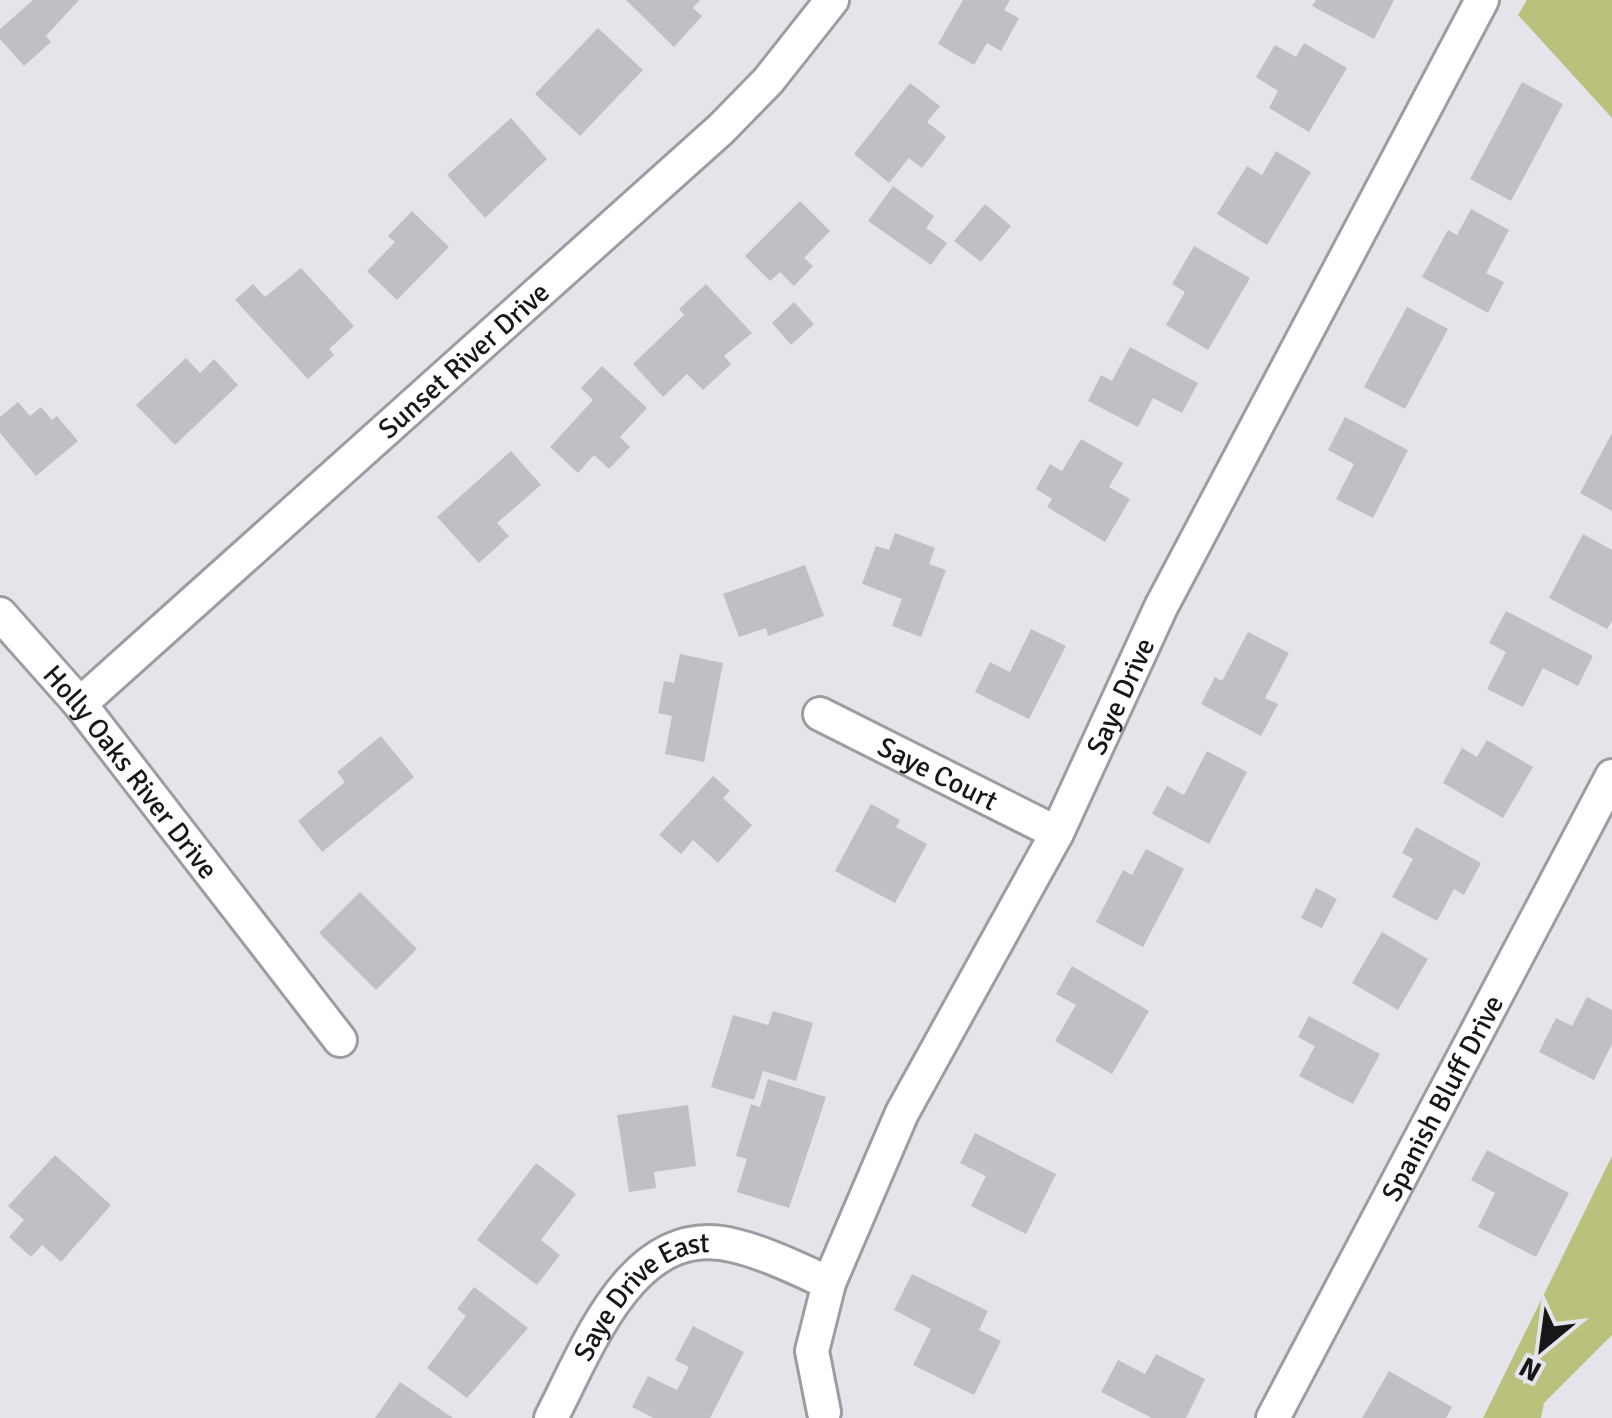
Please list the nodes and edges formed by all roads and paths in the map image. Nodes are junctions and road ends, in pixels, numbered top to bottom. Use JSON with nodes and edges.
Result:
{"nodes":[{"id":1,"x":832,"y":0,"type":"edge"},
{"id":2,"x":1482,"y":0,"type":"edge"},
{"id":3,"x":0,"y":614,"type":"edge"},
{"id":4,"x":80,"y":704,"type":"junction"},
{"id":5,"x":820,"y":714,"type":"dead end"},
{"id":6,"x":1612,"y":776,"type":"edge"},
{"id":7,"x":1057,"y":833,"type":"junction"},
{"id":8,"x":340,"y":1040,"type":"dead end"},
{"id":9,"x":829,"y":1283,"type":"junction"},
{"id":10,"x":824,"y":1412,"type":"dead end"},
{"id":11,"x":551,"y":1418,"type":"edge"},
{"id":12,"x":1273,"y":1418,"type":"edge"}],
"edges":[{"from":1,"to":4,"type":"street","name":"Sunset River Drive"},
{"from":2,"to":7,"type":"street","name":"Saye Drive"},
{"from":3,"to":4,"type":"street","name":"Holly Oaks River Drive"},
{"from":4,"to":8,"type":"street","name":"Holly Oaks River Drive"},
{"from":5,"to":7,"type":"street","name":"Saye Court"},
{"from":6,"to":12,"type":"street","name":"Spanish Bluff Drive"},
{"from":7,"to":9,"type":"street","name":"Saye Drive"},
{"from":9,"to":10,"type":"street","name":"Saye Drive"},
{"from":9,"to":11,"type":"street","name":"Saye Drive East"}]}
